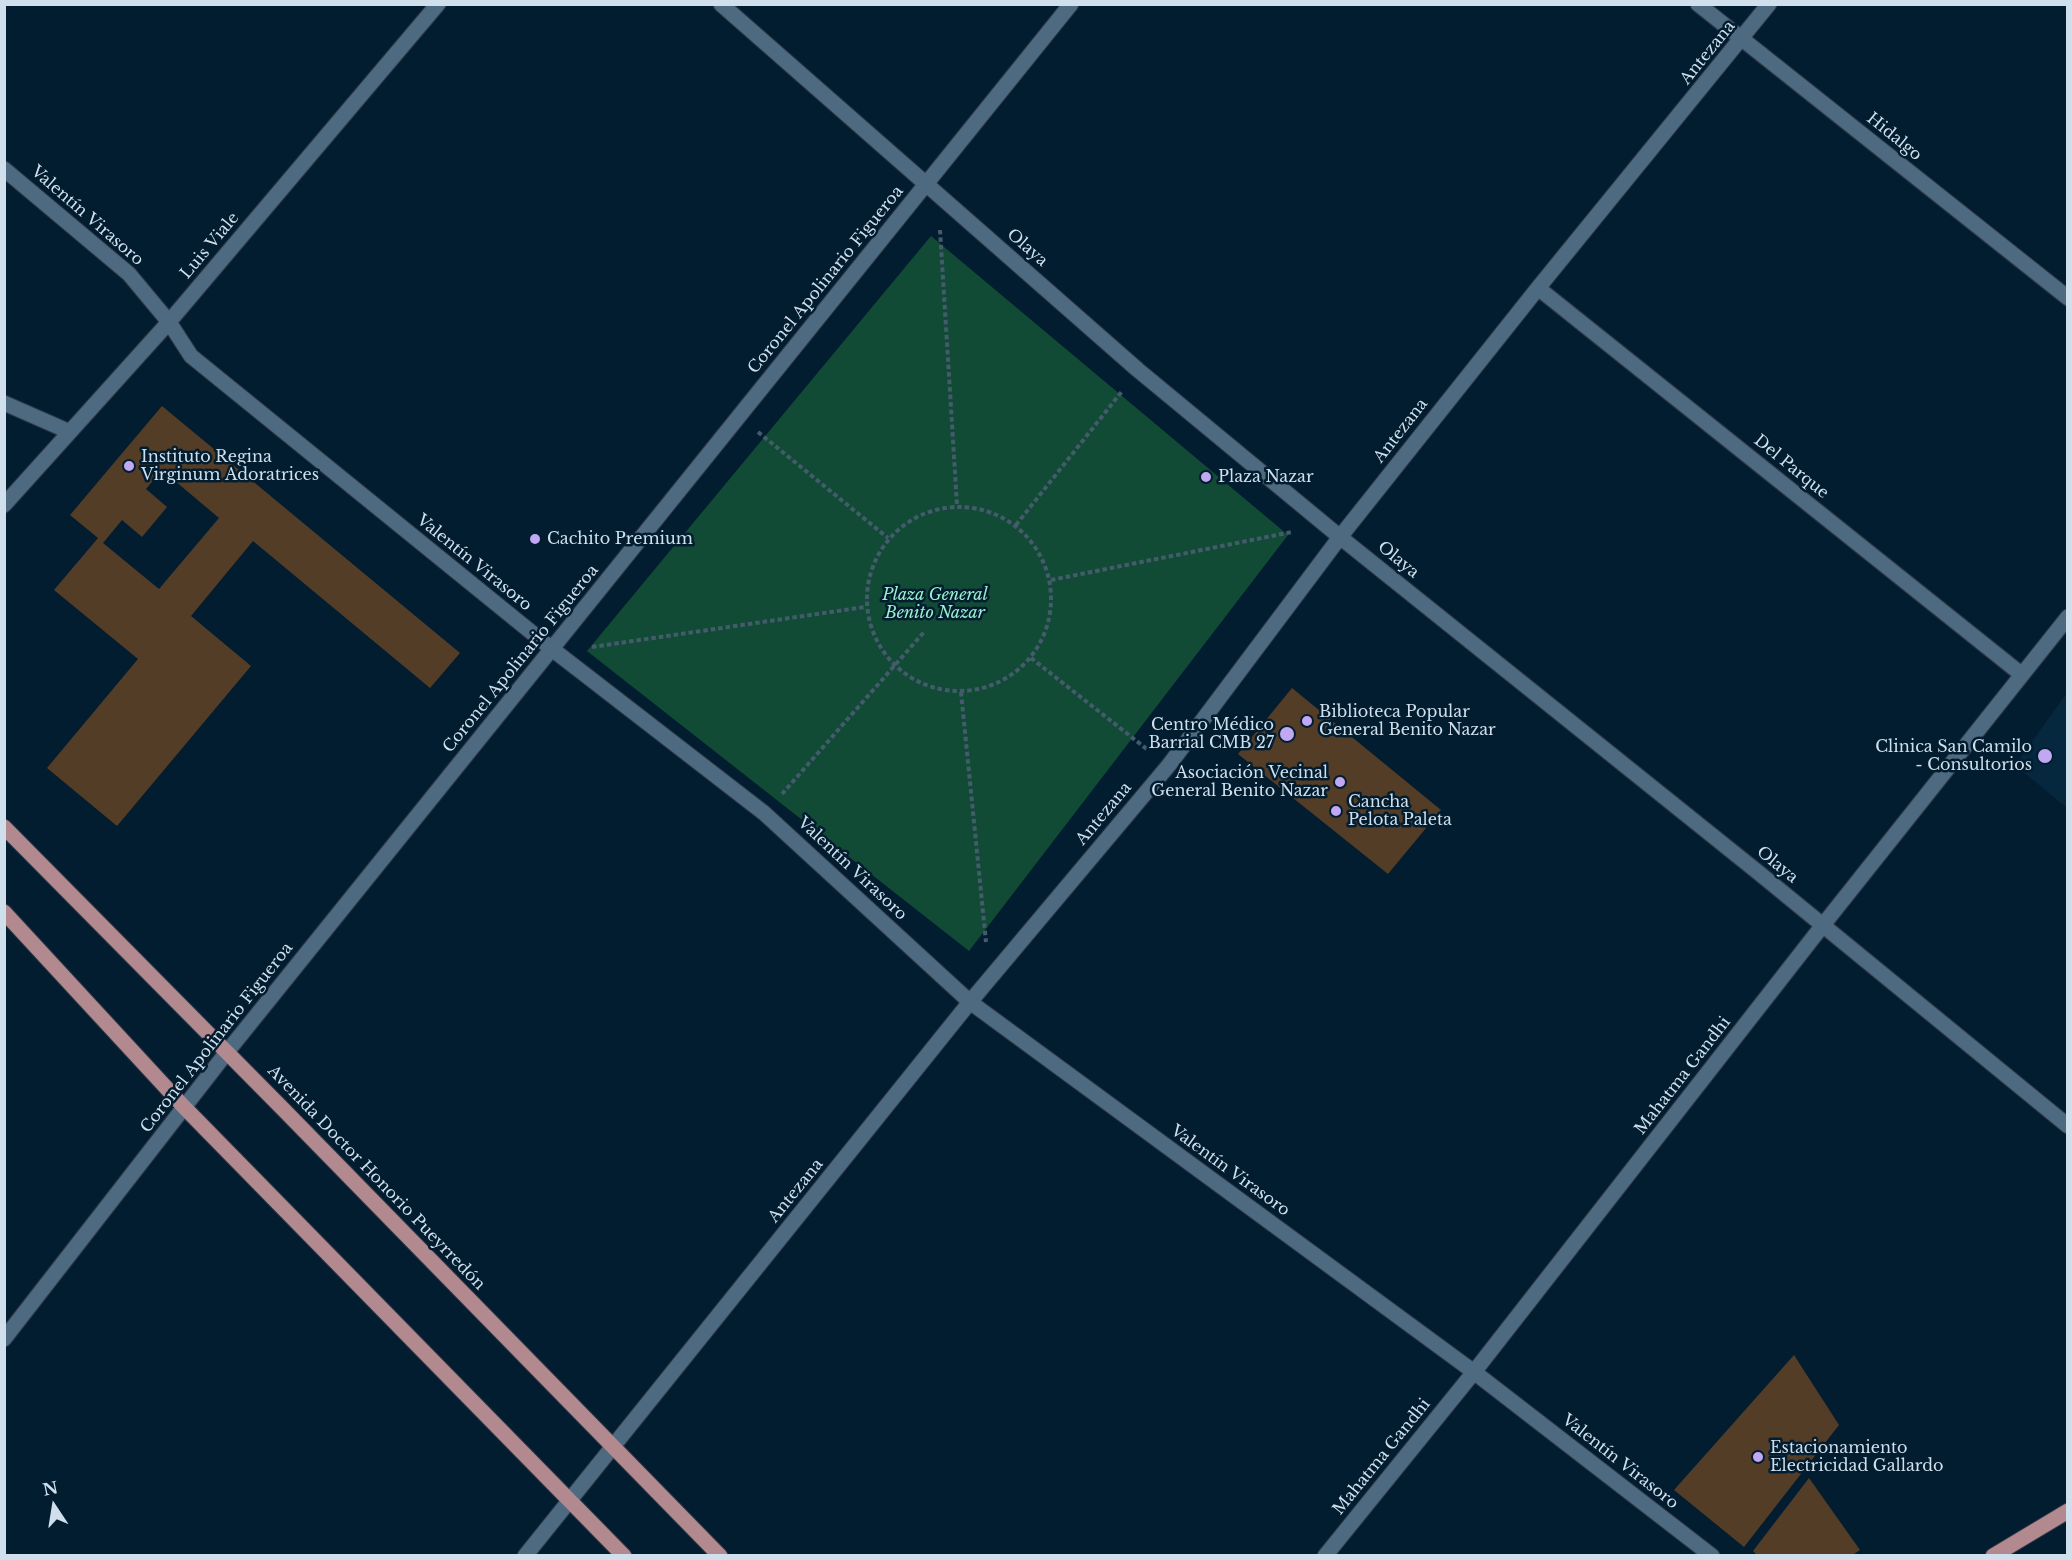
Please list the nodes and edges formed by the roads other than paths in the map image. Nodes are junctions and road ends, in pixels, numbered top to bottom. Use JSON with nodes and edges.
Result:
{"nodes":[{"id":1,"x":438,"y":4,"type":"edge"},
{"id":2,"x":721,"y":4,"type":"edge"},
{"id":3,"x":1071,"y":4,"type":"edge"},
{"id":4,"x":1698,"y":4,"type":"edge"},
{"id":5,"x":1769,"y":4,"type":"edge"},
{"id":6,"x":1743,"y":39,"type":"junction"},
{"id":7,"x":4,"y":169,"type":"edge"},
{"id":8,"x":926,"y":184,"type":"junction"},
{"id":9,"x":1538,"y":288,"type":"junction"},
{"id":10,"x":2067,"y":298,"type":"edge"},
{"id":11,"x":169,"y":322,"type":"junction"},
{"id":12,"x":4,"y":403,"type":"edge"},
{"id":13,"x":70,"y":432,"type":"junction"},
{"id":14,"x":4,"y":505,"type":"edge"},
{"id":15,"x":1340,"y":537,"type":"junction"},
{"id":16,"x":2067,"y":617,"type":"edge"},
{"id":17,"x":552,"y":649,"type":"junction"},
{"id":18,"x":2021,"y":674,"type":"junction"},
{"id":19,"x":4,"y":827,"type":"edge"},
{"id":20,"x":4,"y":912,"type":"edge"},
{"id":21,"x":1823,"y":925,"type":"junction"},
{"id":22,"x":970,"y":1002,"type":"junction"},
{"id":23,"x":227,"y":1052,"type":"junction"},
{"id":24,"x":184,"y":1107,"type":"junction"},
{"id":25,"x":2067,"y":1126,"type":"edge"},
{"id":26,"x":4,"y":1339,"type":"edge"},
{"id":27,"x":1474,"y":1372,"type":"junction"},
{"id":28,"x":614,"y":1447,"type":"junction"},
{"id":29,"x":570,"y":1501,"type":"junction"},
{"id":30,"x":2067,"y":1511,"type":"edge"},
{"id":31,"x":525,"y":1556,"type":"edge"},
{"id":32,"x":624,"y":1556,"type":"edge"},
{"id":33,"x":720,"y":1556,"type":"edge"},
{"id":34,"x":1325,"y":1556,"type":"edge"},
{"id":35,"x":1712,"y":1556,"type":"edge"},
{"id":36,"x":1993,"y":1556,"type":"edge"}],
"edges":[{"from":1,"to":11,"type":"street","name":"Luis Viale"},
{"from":2,"to":8,"type":"street","name":"Olaya"},
{"from":3,"to":8,"type":"street","name":"Coronel Apolinario Figueroa"},
{"from":4,"to":6,"type":"street","name":"Hidalgo"},
{"from":5,"to":6,"type":"street","name":"Antezana"},
{"from":6,"to":9,"type":"street","name":"Antezana"},
{"from":6,"to":10,"type":"street","name":"Hidalgo"},
{"from":7,"to":11,"type":"street","name":"Valentín Virasoro"},
{"from":8,"to":15,"type":"street","name":"Olaya"},
{"from":8,"to":17,"type":"street","name":"Coronel Apolinario Figueroa"},
{"from":9,"to":15,"type":"street","name":"Antezana"},
{"from":9,"to":18,"type":"street","name":"Del Parque"},
{"from":11,"to":13,"type":"street","name":"Luis Viale"},
{"from":11,"to":17,"type":"street","name":"Valentín Virasoro"},
{"from":12,"to":13,"type":"street"},
{"from":13,"to":14,"type":"street","name":"Luis Viale"},
{"from":15,"to":21,"type":"street","name":"Olaya"},
{"from":15,"to":22,"type":"street","name":"Antezana"},
{"from":16,"to":18,"type":"street","name":"Mahatma Gandhi"},
{"from":17,"to":22,"type":"street","name":"Valentín Virasoro"},
{"from":17,"to":23,"type":"street","name":"Coronel Apolinario Figueroa"},
{"from":18,"to":21,"type":"street","name":"Mahatma Gandhi"},
{"from":19,"to":23,"type":"main road","name":"Avenida Doctor Honorio Pueyrredón"},
{"from":20,"to":24,"type":"main road"},
{"from":21,"to":25,"type":"street","name":"Olaya"},
{"from":21,"to":27,"type":"street","name":"Mahatma Gandhi"},
{"from":22,"to":27,"type":"street","name":"Valentín Virasoro"},
{"from":22,"to":28,"type":"street","name":"Antezana"},
{"from":23,"to":24,"type":"street","name":"Coronel Apolinario Figueroa"},
{"from":23,"to":28,"type":"main road","name":"Avenida Doctor Honorio Pueyrredón"},
{"from":24,"to":26,"type":"street","name":"Coronel Apolinario Figueroa"},
{"from":24,"to":29,"type":"main road"},
{"from":27,"to":34,"type":"street","name":"Mahatma Gandhi"},
{"from":27,"to":35,"type":"street","name":"Valentín Virasoro"},
{"from":28,"to":29,"type":"street","name":"Antezana"},
{"from":28,"to":33,"type":"main road","name":"Avenida Doctor Honorio Pueyrredón"},
{"from":29,"to":31,"type":"street","name":"Antezana"},
{"from":29,"to":32,"type":"main road"},
{"from":30,"to":36,"type":"main road"}]}
